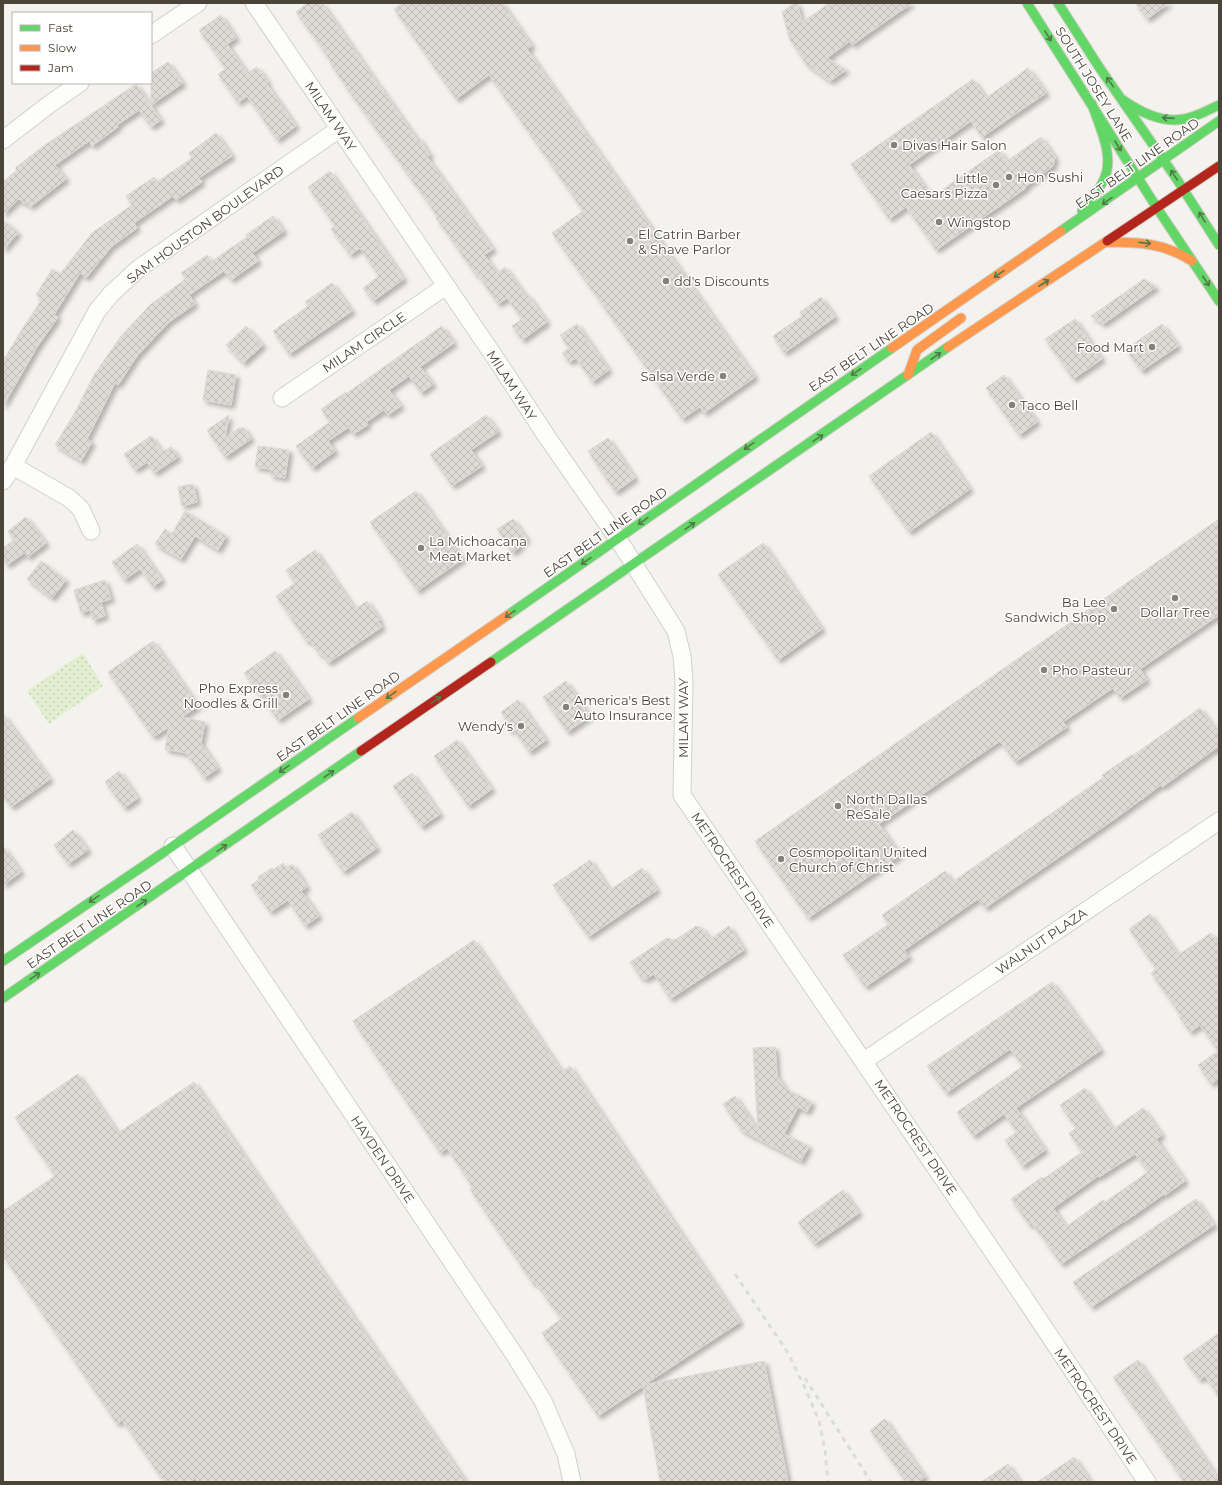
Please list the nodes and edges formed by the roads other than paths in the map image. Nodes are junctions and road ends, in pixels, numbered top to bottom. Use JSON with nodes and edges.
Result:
{"nodes":[{"id":1,"x":198,"y":3,"type":"edge"},
{"id":2,"x":254,"y":3,"type":"edge"},
{"id":3,"x":1027,"y":3,"type":"edge"},
{"id":4,"x":1058,"y":3,"type":"edge"},
{"id":5,"x":152,"y":34,"type":"edge"},
{"id":6,"x":79,"y":84,"type":"edge"},
{"id":7,"x":1122,"y":100,"type":"junction"},
{"id":8,"x":1092,"y":104,"type":"junction"},
{"id":9,"x":1219,"y":105,"type":"edge"},
{"id":10,"x":1219,"y":121,"type":"edge"},
{"id":11,"x":339,"y":129,"type":"junction"},
{"id":12,"x":3,"y":140,"type":"edge"},
{"id":13,"x":1164,"y":160,"type":"junction"},
{"id":14,"x":1219,"y":166,"type":"edge"},
{"id":15,"x":1139,"y":178,"type":"junction"},
{"id":16,"x":1184,"y":189,"type":"junction"},
{"id":17,"x":1157,"y":208,"type":"junction"},
{"id":18,"x":1072,"y":224,"type":"junction"},
{"id":19,"x":1106,"y":242,"type":"junction"},
{"id":20,"x":1219,"y":245,"type":"edge"},
{"id":21,"x":1026,"y":256,"type":"junction"},
{"id":22,"x":1192,"y":261,"type":"junction"},
{"id":23,"x":1010,"y":277,"type":"dead end"},
{"id":24,"x":446,"y":286,"type":"junction"},
{"id":25,"x":1219,"y":301,"type":"edge"},
{"id":26,"x":966,"y":314,"type":"dead end"},
{"id":27,"x":888,"y":350,"type":"junction"},
{"id":28,"x":882,"y":364,"type":"dead end"},
{"id":29,"x":908,"y":375,"type":"junction"},
{"id":30,"x":282,"y":398,"type":"dead end"},
{"id":31,"x":798,"y":440,"type":"dead end"},
{"id":32,"x":786,"y":460,"type":"junction"},
{"id":33,"x":13,"y":466,"type":"junction"},
{"id":34,"x":3,"y":482,"type":"edge"},
{"id":35,"x":90,"y":530,"type":"dead end"},
{"id":36,"x":618,"y":538,"type":"junction"},
{"id":37,"x":635,"y":564,"type":"junction"},
{"id":38,"x":682,"y":795,"type":"joint"},
{"id":39,"x":1219,"y":821,"type":"edge"},
{"id":40,"x":173,"y":846,"type":"junction"},
{"id":41,"x":190,"y":870,"type":"junction"},
{"id":42,"x":3,"y":960,"type":"edge"},
{"id":43,"x":3,"y":998,"type":"edge"},
{"id":44,"x":864,"y":1061,"type":"junction"},
{"id":45,"x":572,"y":1482,"type":"edge"},
{"id":46,"x":1147,"y":1482,"type":"edge"}],
"edges":[{"from":1,"to":5,"type":"street"},
{"from":2,"to":11,"type":"street","name":"MILAM WAY"},
{"from":3,"to":8,"type":"main road","name":"SOUTH JOSEY LANE","one_way":true},
{"from":7,"to":4,"type":"main road","name":"SOUTH JOSEY LANE","one_way":true},
{"from":6,"to":12,"type":"street"},
{"from":9,"to":7,"type":"main road","one_way":true},
{"from":7,"to":13,"type":"main road","name":"SOUTH JOSEY LANE"},
{"from":8,"to":15,"type":"main road","name":"SOUTH JOSEY LANE","one_way":true},
{"from":8,"to":18,"type":"main road"},
{"from":10,"to":13,"type":"main road","name":"EAST BELT LINE ROAD"},
{"from":11,"to":24,"type":"street","name":"MILAM WAY"},
{"from":11,"to":33,"type":"street","name":"SAM HOUSTON BOULEVARD"},
{"from":13,"to":15,"type":"main road","name":"EAST BELT LINE ROAD"},
{"from":16,"to":13,"type":"main road","name":"SOUTH JOSEY LANE","one_way":true},
{"from":14,"to":16,"type":"main road","name":"EAST BELT LINE ROAD"},
{"from":15,"to":17,"type":"main road","name":"SOUTH JOSEY LANE"},
{"from":15,"to":18,"type":"main road","name":"EAST BELT LINE ROAD","one_way":true},
{"from":16,"to":17,"type":"main road","name":"EAST BELT LINE ROAD"},
{"from":20,"to":16,"type":"main road","name":"SOUTH JOSEY LANE","one_way":true},
{"from":17,"to":19,"type":"main road","name":"EAST BELT LINE ROAD"},
{"from":17,"to":22,"type":"main road","name":"SOUTH JOSEY LANE"},
{"from":18,"to":21,"type":"main road","name":"EAST BELT LINE ROAD"},
{"from":19,"to":22,"type":"main road","one_way":true},
{"from":29,"to":19,"type":"main road","name":"EAST BELT LINE ROAD","one_way":true},
{"from":21,"to":23,"type":"main road"},
{"from":21,"to":27,"type":"main road","name":"EAST BELT LINE ROAD","one_way":true},
{"from":22,"to":25,"type":"main road","name":"SOUTH JOSEY LANE","one_way":true},
{"from":24,"to":30,"type":"street","name":"MILAM CIRCLE"},
{"from":24,"to":36,"type":"street","name":"MILAM WAY"},
{"from":26,"to":29,"type":"main road"},
{"from":27,"to":28,"type":"main road"},
{"from":27,"to":36,"type":"main road","name":"EAST BELT LINE ROAD","one_way":true},
{"from":32,"to":29,"type":"main road","name":"EAST BELT LINE ROAD","one_way":true},
{"from":31,"to":32,"type":"main road"},
{"from":37,"to":32,"type":"main road","name":"EAST BELT LINE ROAD","one_way":true},
{"from":33,"to":34,"type":"street","name":"SAM HOUSTON BOULEVARD"},
{"from":33,"to":35,"type":"street"},
{"from":36,"to":37,"type":"street","name":"MILAM WAY"},
{"from":36,"to":40,"type":"main road","name":"EAST BELT LINE ROAD","one_way":true},
{"from":37,"to":38,"type":"street","name":"MILAM WAY"},
{"from":41,"to":37,"type":"main road","name":"EAST BELT LINE ROAD","one_way":true},
{"from":38,"to":44,"type":"street","name":"METROCREST DRIVE"},
{"from":39,"to":44,"type":"street","name":"WALNUT PLAZA"},
{"from":40,"to":41,"type":"street","name":"HAYDEN DRIVE"},
{"from":40,"to":42,"type":"main road","name":"EAST BELT LINE ROAD","one_way":true},
{"from":43,"to":41,"type":"main road","name":"EAST BELT LINE ROAD","one_way":true},
{"from":41,"to":45,"type":"street","name":"HAYDEN DRIVE"},
{"from":44,"to":46,"type":"street","name":"METROCREST DRIVE"}]}
